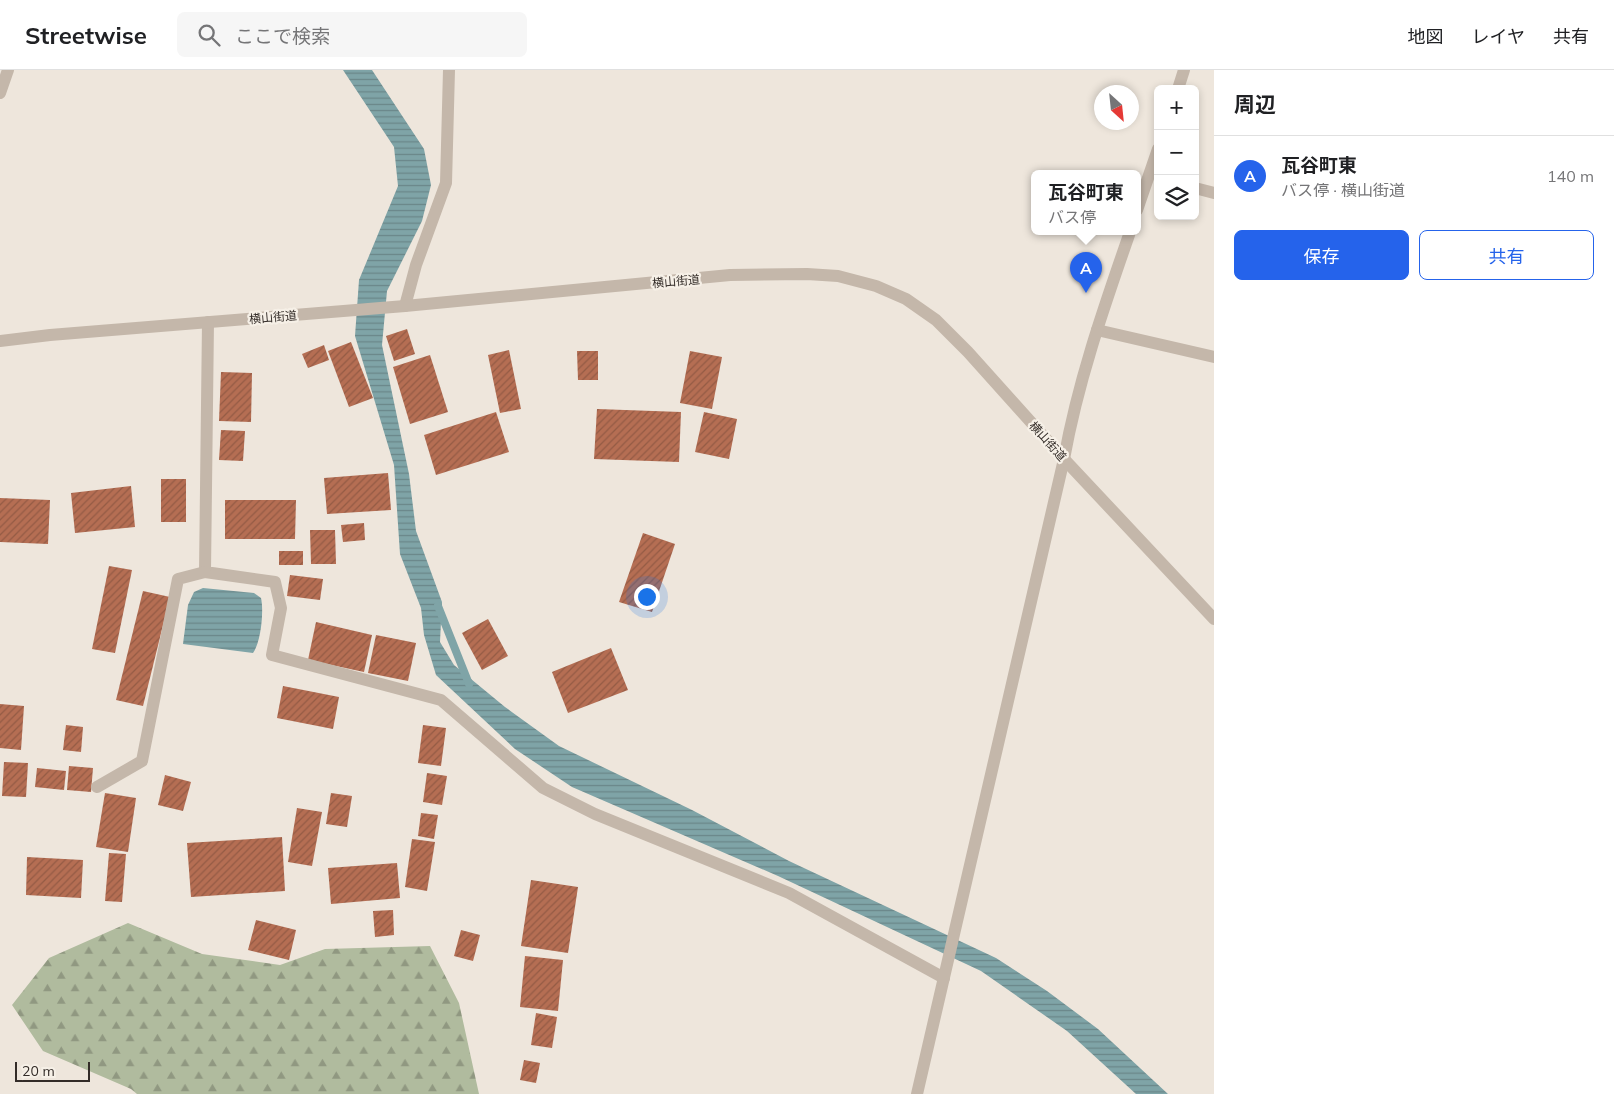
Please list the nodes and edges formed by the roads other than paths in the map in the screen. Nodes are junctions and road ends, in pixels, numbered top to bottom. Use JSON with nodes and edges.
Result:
{"nodes":[{"id":1,"x":8,"y":70,"type":"edge"},
{"id":2,"x":448,"y":70,"type":"edge"},
{"id":3,"x":1184,"y":70,"type":"edge"},
{"id":4,"x":1179,"y":85,"type":"edge"},
{"id":5,"x":0,"y":93,"type":"edge"},
{"id":6,"x":1153,"y":179,"type":"edge"},
{"id":7,"x":1199,"y":189,"type":"edge"},
{"id":8,"x":1214,"y":193,"type":"edge"},
{"id":9,"x":1141,"y":202,"type":"edge"},
{"id":10,"x":1129,"y":235,"type":"edge"},
{"id":11,"x":405,"y":306,"type":"junction"},
{"id":12,"x":208,"y":322,"type":"junction"},
{"id":13,"x":1097,"y":330,"type":"junction"},
{"id":14,"x":0,"y":341,"type":"edge"},
{"id":15,"x":1214,"y":357,"type":"edge"},
{"id":16,"x":1064,"y":459,"type":"junction"},
{"id":17,"x":205,"y":572,"type":"junction"},
{"id":18,"x":1214,"y":620,"type":"edge"},
{"id":19,"x":97,"y":787,"type":"dead end"},
{"id":20,"x":944,"y":978,"type":"junction"},
{"id":21,"x":917,"y":1094,"type":"edge"}],
"edges":[{"from":1,"to":5,"type":"street"},
{"from":2,"to":11,"type":"street"},
{"from":3,"to":4,"type":"street"},
{"from":6,"to":9,"type":"street"},
{"from":7,"to":8,"type":"street"},
{"from":10,"to":13,"type":"street"},
{"from":11,"to":12,"type":"street","name":"横山街道"},
{"from":11,"to":16,"type":"street","name":"横山街道"},
{"from":12,"to":14,"type":"street","name":"横山街道"},
{"from":12,"to":17,"type":"street"},
{"from":13,"to":15,"type":"street"},
{"from":13,"to":16,"type":"street"},
{"from":16,"to":18,"type":"street","name":"横山街道"},
{"from":16,"to":20,"type":"street"},
{"from":17,"to":19,"type":"street"},
{"from":17,"to":20,"type":"street"},
{"from":20,"to":21,"type":"street"}]}
